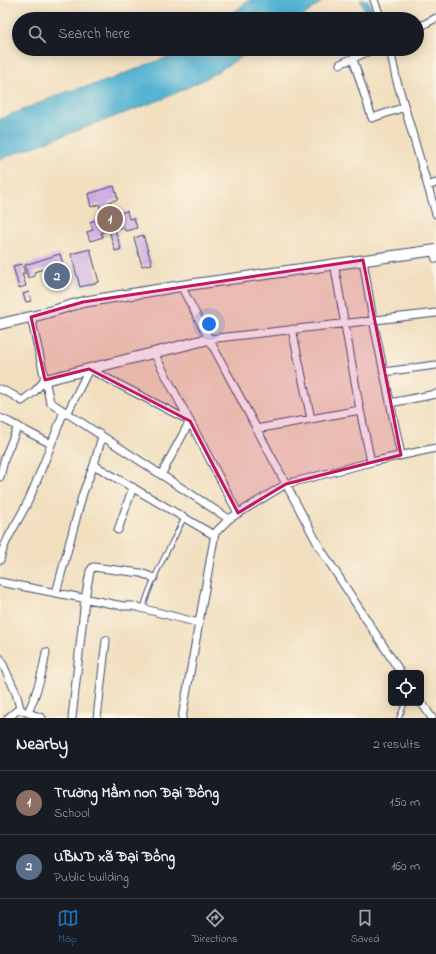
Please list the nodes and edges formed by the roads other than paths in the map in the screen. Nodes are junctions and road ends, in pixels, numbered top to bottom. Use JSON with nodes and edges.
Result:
{"nodes":[{"id":1,"x":374,"y":0,"type":"edge"},
{"id":2,"x":378,"y":12,"type":"edge"},
{"id":3,"x":436,"y":18,"type":"edge"},
{"id":4,"x":424,"y":24,"type":"edge"},
{"id":5,"x":359,"y":56,"type":"edge"},
{"id":6,"x":391,"y":56,"type":"edge"},
{"id":7,"x":353,"y":59,"type":"junction"},
{"id":8,"x":340,"y":64,"type":"dead end"},
{"id":9,"x":404,"y":107,"type":"junction"},
{"id":10,"x":436,"y":183,"type":"edge"},
{"id":11,"x":428,"y":186,"type":"junction"},
{"id":12,"x":436,"y":214,"type":"edge"},
{"id":13,"x":435,"y":253,"type":"edge"},
{"id":14,"x":363,"y":260,"type":"junction"},
{"id":15,"x":334,"y":263,"type":"junction"},
{"id":16,"x":181,"y":286,"type":"junction"},
{"id":17,"x":436,"y":313,"type":"edge"},
{"id":18,"x":31,"y":317,"type":"junction"},
{"id":19,"x":373,"y":320,"type":"junction"},
{"id":20,"x":345,"y":323,"type":"junction"},
{"id":21,"x":0,"y":324,"type":"edge"},
{"id":22,"x":292,"y":329,"type":"junction"},
{"id":23,"x":209,"y":339,"type":"junction"},
{"id":24,"x":154,"y":353,"type":"junction"},
{"id":25,"x":436,"y":365,"type":"edge"},
{"id":26,"x":89,"y":369,"type":"junction"},
{"id":27,"x":384,"y":372,"type":"junction"},
{"id":28,"x":45,"y":380,"type":"junction"},
{"id":29,"x":0,"y":389,"type":"edge"},
{"id":30,"x":436,"y":394,"type":"edge"},
{"id":31,"x":390,"y":403,"type":"junction"},
{"id":32,"x":360,"y":410,"type":"junction"},
{"id":33,"x":66,"y":413,"type":"junction"},
{"id":34,"x":0,"y":418,"type":"edge"},
{"id":35,"x":311,"y":419,"type":"junction"},
{"id":36,"x":190,"y":421,"type":"junction"},
{"id":37,"x":18,"y":426,"type":"junction"},
{"id":38,"x":256,"y":429,"type":"junction"},
{"id":39,"x":102,"y":436,"type":"junction"},
{"id":40,"x":51,"y":444,"type":"junction"},
{"id":41,"x":436,"y":448,"type":"edge"},
{"id":42,"x":401,"y":455,"type":"junction"},
{"id":43,"x":372,"y":462,"type":"junction"},
{"id":44,"x":94,"y":464,"type":"junction"},
{"id":45,"x":161,"y":475,"type":"junction"},
{"id":46,"x":0,"y":477,"type":"edge"},
{"id":47,"x":286,"y":484,"type":"junction"},
{"id":48,"x":133,"y":487,"type":"junction"},
{"id":49,"x":238,"y":514,"type":"junction"},
{"id":50,"x":184,"y":518,"type":"junction"},
{"id":51,"x":229,"y":519,"type":"junction"},
{"id":52,"x":118,"y":530,"type":"dead end"},
{"id":53,"x":215,"y":533,"type":"junction"},
{"id":54,"x":0,"y":560,"type":"edge"},
{"id":55,"x":154,"y":578,"type":"junction"},
{"id":56,"x":0,"y":582,"type":"edge"},
{"id":57,"x":56,"y":593,"type":"junction"},
{"id":58,"x":85,"y":599,"type":"junction"},
{"id":59,"x":143,"y":609,"type":"junction"},
{"id":60,"x":199,"y":623,"type":"junction"},
{"id":61,"x":106,"y":640,"type":"dead end"},
{"id":62,"x":46,"y":652,"type":"dead end"},
{"id":63,"x":0,"y":658,"type":"edge"},
{"id":64,"x":399,"y":670,"type":"edge"},
{"id":65,"x":404,"y":706,"type":"edge"},
{"id":66,"x":424,"y":706,"type":"edge"},
{"id":67,"x":20,"y":708,"type":"junction"},
{"id":68,"x":28,"y":713,"type":"junction"},
{"id":69,"x":8,"y":718,"type":"edge"},
{"id":70,"x":42,"y":718,"type":"edge"},
{"id":71,"x":72,"y":718,"type":"edge"},
{"id":72,"x":97,"y":718,"type":"edge"},
{"id":73,"x":182,"y":718,"type":"edge"},
{"id":74,"x":399,"y":718,"type":"edge"},
{"id":75,"x":432,"y":718,"type":"edge"}],
"edges":[{"from":1,"to":2,"type":"street"},
{"from":3,"to":4,"type":"street"},
{"from":5,"to":7,"type":"street"},
{"from":6,"to":9,"type":"street"},
{"from":7,"to":8,"type":"street"},
{"from":7,"to":9,"type":"street"},
{"from":9,"to":11,"type":"street"},
{"from":10,"to":11,"type":"street"},
{"from":11,"to":12,"type":"street"},
{"from":13,"to":14,"type":"main road"},
{"from":14,"to":15,"type":"main road"},
{"from":14,"to":19,"type":"street"},
{"from":15,"to":16,"type":"main road"},
{"from":15,"to":20,"type":"street"},
{"from":16,"to":18,"type":"main road"},
{"from":16,"to":23,"type":"street"},
{"from":17,"to":19,"type":"street"},
{"from":18,"to":21,"type":"main road"},
{"from":18,"to":28,"type":"street"},
{"from":19,"to":20,"type":"street"},
{"from":19,"to":27,"type":"street"},
{"from":20,"to":22,"type":"street"},
{"from":20,"to":32,"type":"street"},
{"from":22,"to":23,"type":"street"},
{"from":22,"to":35,"type":"street"},
{"from":23,"to":24,"type":"main road"},
{"from":23,"to":38,"type":"street"},
{"from":24,"to":26,"type":"main road"},
{"from":24,"to":36,"type":"street"},
{"from":25,"to":27,"type":"street"},
{"from":26,"to":28,"type":"main road"},
{"from":26,"to":33,"type":"street"},
{"from":26,"to":36,"type":"street"},
{"from":27,"to":31,"type":"street"},
{"from":28,"to":29,"type":"street"},
{"from":28,"to":33,"type":"street"},
{"from":30,"to":31,"type":"street"},
{"from":31,"to":42,"type":"street"},
{"from":32,"to":35,"type":"street"},
{"from":32,"to":43,"type":"street"},
{"from":33,"to":39,"type":"street"},
{"from":33,"to":40,"type":"street"},
{"from":34,"to":37,"type":"street"},
{"from":35,"to":38,"type":"street"},
{"from":36,"to":45,"type":"street"},
{"from":36,"to":49,"type":"street"},
{"from":37,"to":40,"type":"street"},
{"from":37,"to":46,"type":"street"},
{"from":38,"to":47,"type":"street"},
{"from":39,"to":44,"type":"street"},
{"from":39,"to":45,"type":"street"},
{"from":40,"to":54,"type":"street"},
{"from":41,"to":42,"type":"street"},
{"from":42,"to":43,"type":"street"},
{"from":43,"to":47,"type":"street"},
{"from":44,"to":48,"type":"street"},
{"from":44,"to":57,"type":"street"},
{"from":45,"to":51,"type":"street"},
{"from":47,"to":49,"type":"street"},
{"from":47,"to":64,"type":"street"},
{"from":48,"to":50,"type":"street"},
{"from":48,"to":52,"type":"street"},
{"from":49,"to":51,"type":"street"},
{"from":50,"to":53,"type":"street"},
{"from":50,"to":55,"type":"lane"},
{"from":51,"to":53,"type":"street"},
{"from":53,"to":60,"type":"street"},
{"from":55,"to":58,"type":"street"},
{"from":55,"to":59,"type":"lane"},
{"from":56,"to":57,"type":"street"},
{"from":57,"to":58,"type":"street"},
{"from":58,"to":59,"type":"street"},
{"from":58,"to":71,"type":"street"},
{"from":59,"to":60,"type":"street"},
{"from":60,"to":73,"type":"street"},
{"from":61,"to":72,"type":"street"},
{"from":62,"to":68,"type":"street"},
{"from":63,"to":67,"type":"street"},
{"from":65,"to":74,"type":"lane"},
{"from":66,"to":75,"type":"street"},
{"from":67,"to":68,"type":"street"},
{"from":67,"to":69,"type":"street"},
{"from":68,"to":70,"type":"street"}]}
